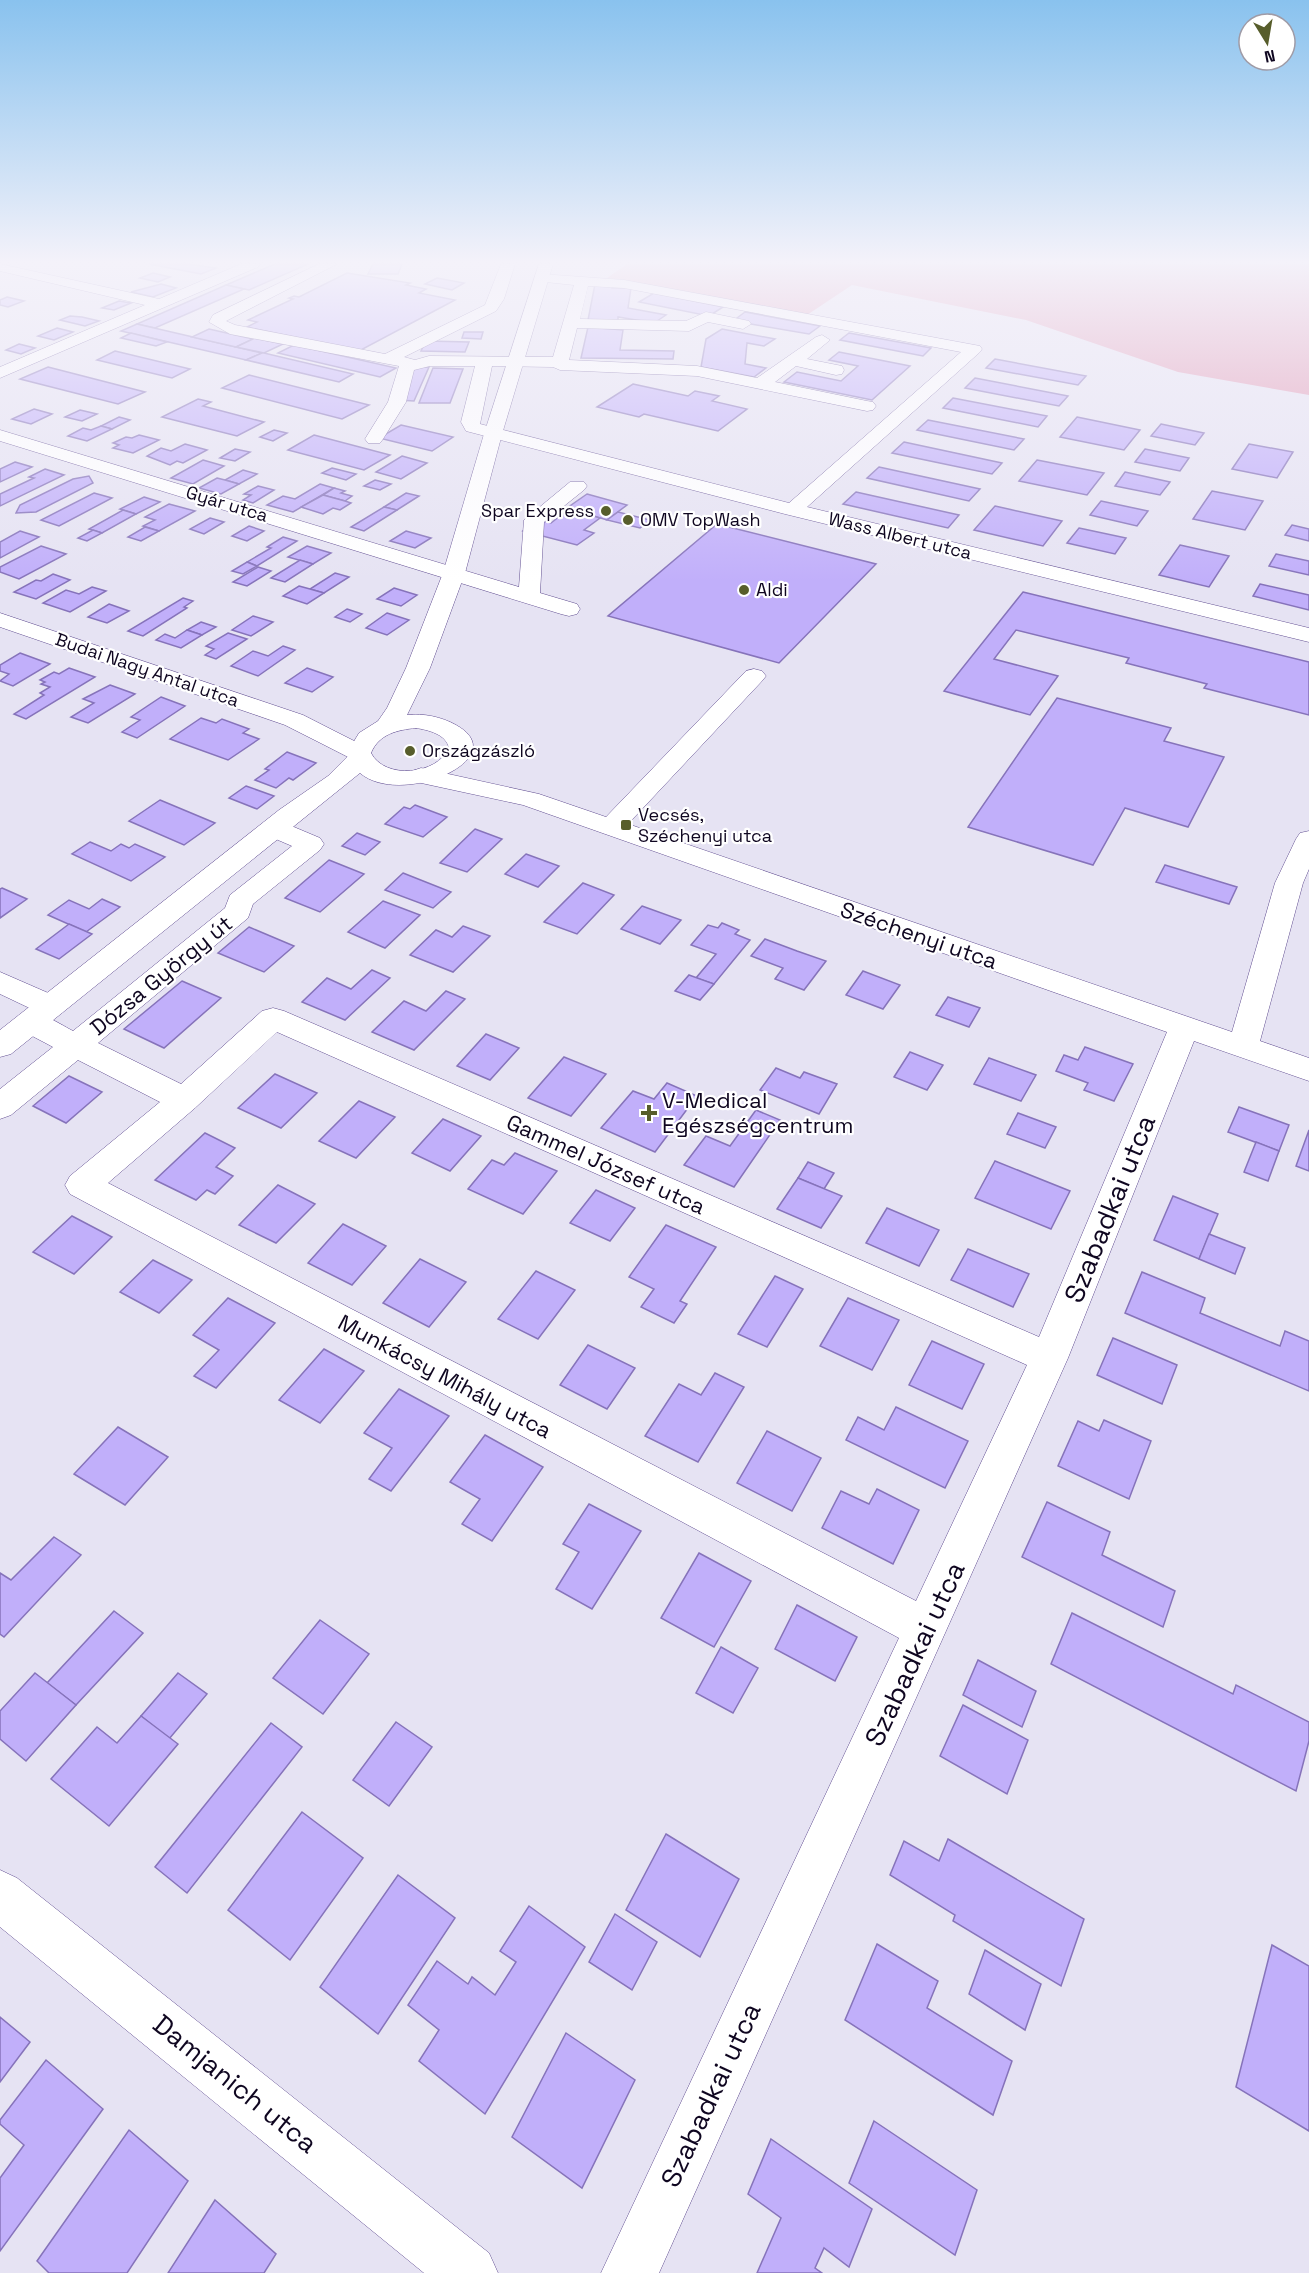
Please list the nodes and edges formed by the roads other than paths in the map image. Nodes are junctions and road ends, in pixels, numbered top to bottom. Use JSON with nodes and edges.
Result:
{"nodes":[{"id":1,"x":406,"y":370,"type":"edge"},
{"id":2,"x":482,"y":370,"type":"edge"},
{"id":3,"x":512,"y":370,"type":"edge"},
{"id":4,"x":676,"y":370,"type":"edge"},
{"id":5,"x":781,"y":370,"type":"edge"},
{"id":6,"x":952,"y":370,"type":"edge"},
{"id":7,"x":762,"y":384,"type":"junction"},
{"id":8,"x":867,"y":406,"type":"dead end"},
{"id":9,"x":493,"y":434,"type":"junction"},
{"id":10,"x":0,"y":435,"type":"edge"},
{"id":11,"x":374,"y":439,"type":"dead end"},
{"id":12,"x":577,"y":486,"type":"dead end"},
{"id":13,"x":792,"y":510,"type":"junction"},
{"id":14,"x":454,"y":573,"type":"junction"},
{"id":15,"x":529,"y":596,"type":"junction"},
{"id":16,"x":569,"y":609,"type":"dead end"},
{"id":17,"x":0,"y":620,"type":"edge"},
{"id":18,"x":1309,"y":635,"type":"edge"},
{"id":19,"x":418,"y":668,"type":"junction"},
{"id":20,"x":754,"y":676,"type":"dead end"},
{"id":21,"x":294,"y":720,"type":"junction"},
{"id":22,"x":430,"y":722,"type":"junction"},
{"id":23,"x":382,"y":728,"type":"junction"},
{"id":24,"x":359,"y":756,"type":"junction"},
{"id":25,"x":456,"y":758,"type":"junction"},
{"id":26,"x":388,"y":776,"type":"junction"},
{"id":27,"x":421,"y":776,"type":"junction"},
{"id":28,"x":530,"y":799,"type":"junction"},
{"id":29,"x":280,"y":822,"type":"junction"},
{"id":30,"x":610,"y":828,"type":"junction"},
{"id":31,"x":1309,"y":839,"type":"edge"},
{"id":32,"x":0,"y":982,"type":"edge"},
{"id":33,"x":41,"y":1014,"type":"junction"},
{"id":34,"x":1184,"y":1028,"type":"junction"},
{"id":35,"x":75,"y":1045,"type":"junction"},
{"id":36,"x":0,"y":1046,"type":"edge"},
{"id":37,"x":1243,"y":1048,"type":"junction"},
{"id":38,"x":1309,"y":1070,"type":"edge"},
{"id":39,"x":184,"y":1100,"type":"junction"},
{"id":40,"x":0,"y":1107,"type":"edge"},
{"id":41,"x":1049,"y":1358,"type":"junction"},
{"id":42,"x":926,"y":1629,"type":"junction"},
{"id":43,"x":0,"y":1895,"type":"edge"},
{"id":44,"x":469,"y":2273,"type":"edge"},
{"id":45,"x":630,"y":2273,"type":"edge"}],
"edges":[{"from":1,"to":11,"type":"street"},
{"from":2,"to":9,"type":"street","name":"Wass Albert utca"},
{"from":3,"to":9,"type":"street"},
{"from":4,"to":7,"type":"street"},
{"from":5,"to":7,"type":"street"},
{"from":6,"to":13,"type":"street"},
{"from":7,"to":8,"type":"street"},
{"from":9,"to":13,"type":"street","name":"Wass Albert utca"},
{"from":9,"to":14,"type":"street"},
{"from":10,"to":14,"type":"street","name":"Gyár utca"},
{"from":12,"to":15,"type":"street"},
{"from":13,"to":18,"type":"street","name":"Wass Albert utca"},
{"from":14,"to":15,"type":"street","name":"Gyár utca"},
{"from":14,"to":19,"type":"street"},
{"from":15,"to":16,"type":"street","name":"Gyár utca"},
{"from":17,"to":21,"type":"street","name":"Budai Nagy Antal utca"},
{"from":19,"to":22,"type":"street"},
{"from":19,"to":23,"type":"street"},
{"from":20,"to":30,"type":"street"},
{"from":21,"to":23,"type":"street","name":"Budai Nagy Antal utca"},
{"from":21,"to":24,"type":"street","name":"Budai Nagy Antal utca"},
{"from":22,"to":23,"type":"street","name":"Budai Nagy Antal utca"},
{"from":22,"to":25,"type":"street"},
{"from":23,"to":24,"type":"street","name":"Dózsa György út"},
{"from":24,"to":26,"type":"street","name":"Budai Nagy Antal utca"},
{"from":24,"to":29,"type":"street","name":"Dózsa György út"},
{"from":25,"to":27,"type":"street"},
{"from":25,"to":28,"type":"street","name":"Széchenyi utca"},
{"from":26,"to":27,"type":"street"},
{"from":26,"to":29,"type":"street","name":"Dózsa György út"},
{"from":27,"to":28,"type":"street","name":"Széchenyi utca"},
{"from":28,"to":30,"type":"street","name":"Széchenyi utca"},
{"from":29,"to":33,"type":"street","name":"Dózsa György út"},
{"from":29,"to":35,"type":"street","name":"Dózsa György út"},
{"from":30,"to":34,"type":"street","name":"Széchenyi utca"},
{"from":31,"to":37,"type":"street"},
{"from":32,"to":33,"type":"street"},
{"from":33,"to":35,"type":"street"},
{"from":33,"to":36,"type":"street","name":"Dózsa György út"},
{"from":34,"to":37,"type":"street","name":"Széchenyi utca"},
{"from":34,"to":41,"type":"street","name":"Szabadkai utca"},
{"from":35,"to":39,"type":"street"},
{"from":35,"to":40,"type":"street","name":"Dózsa György út"},
{"from":37,"to":38,"type":"street","name":"Széchenyi utca"},
{"from":39,"to":41,"type":"street","name":"Gammel József utca"},
{"from":39,"to":42,"type":"street","name":"Munkácsy Mihály utca"},
{"from":41,"to":42,"type":"street","name":"Szabadkai utca"},
{"from":42,"to":45,"type":"street","name":"Szabadkai utca"},
{"from":43,"to":44,"type":"street","name":"Damjanich utca"}]}
